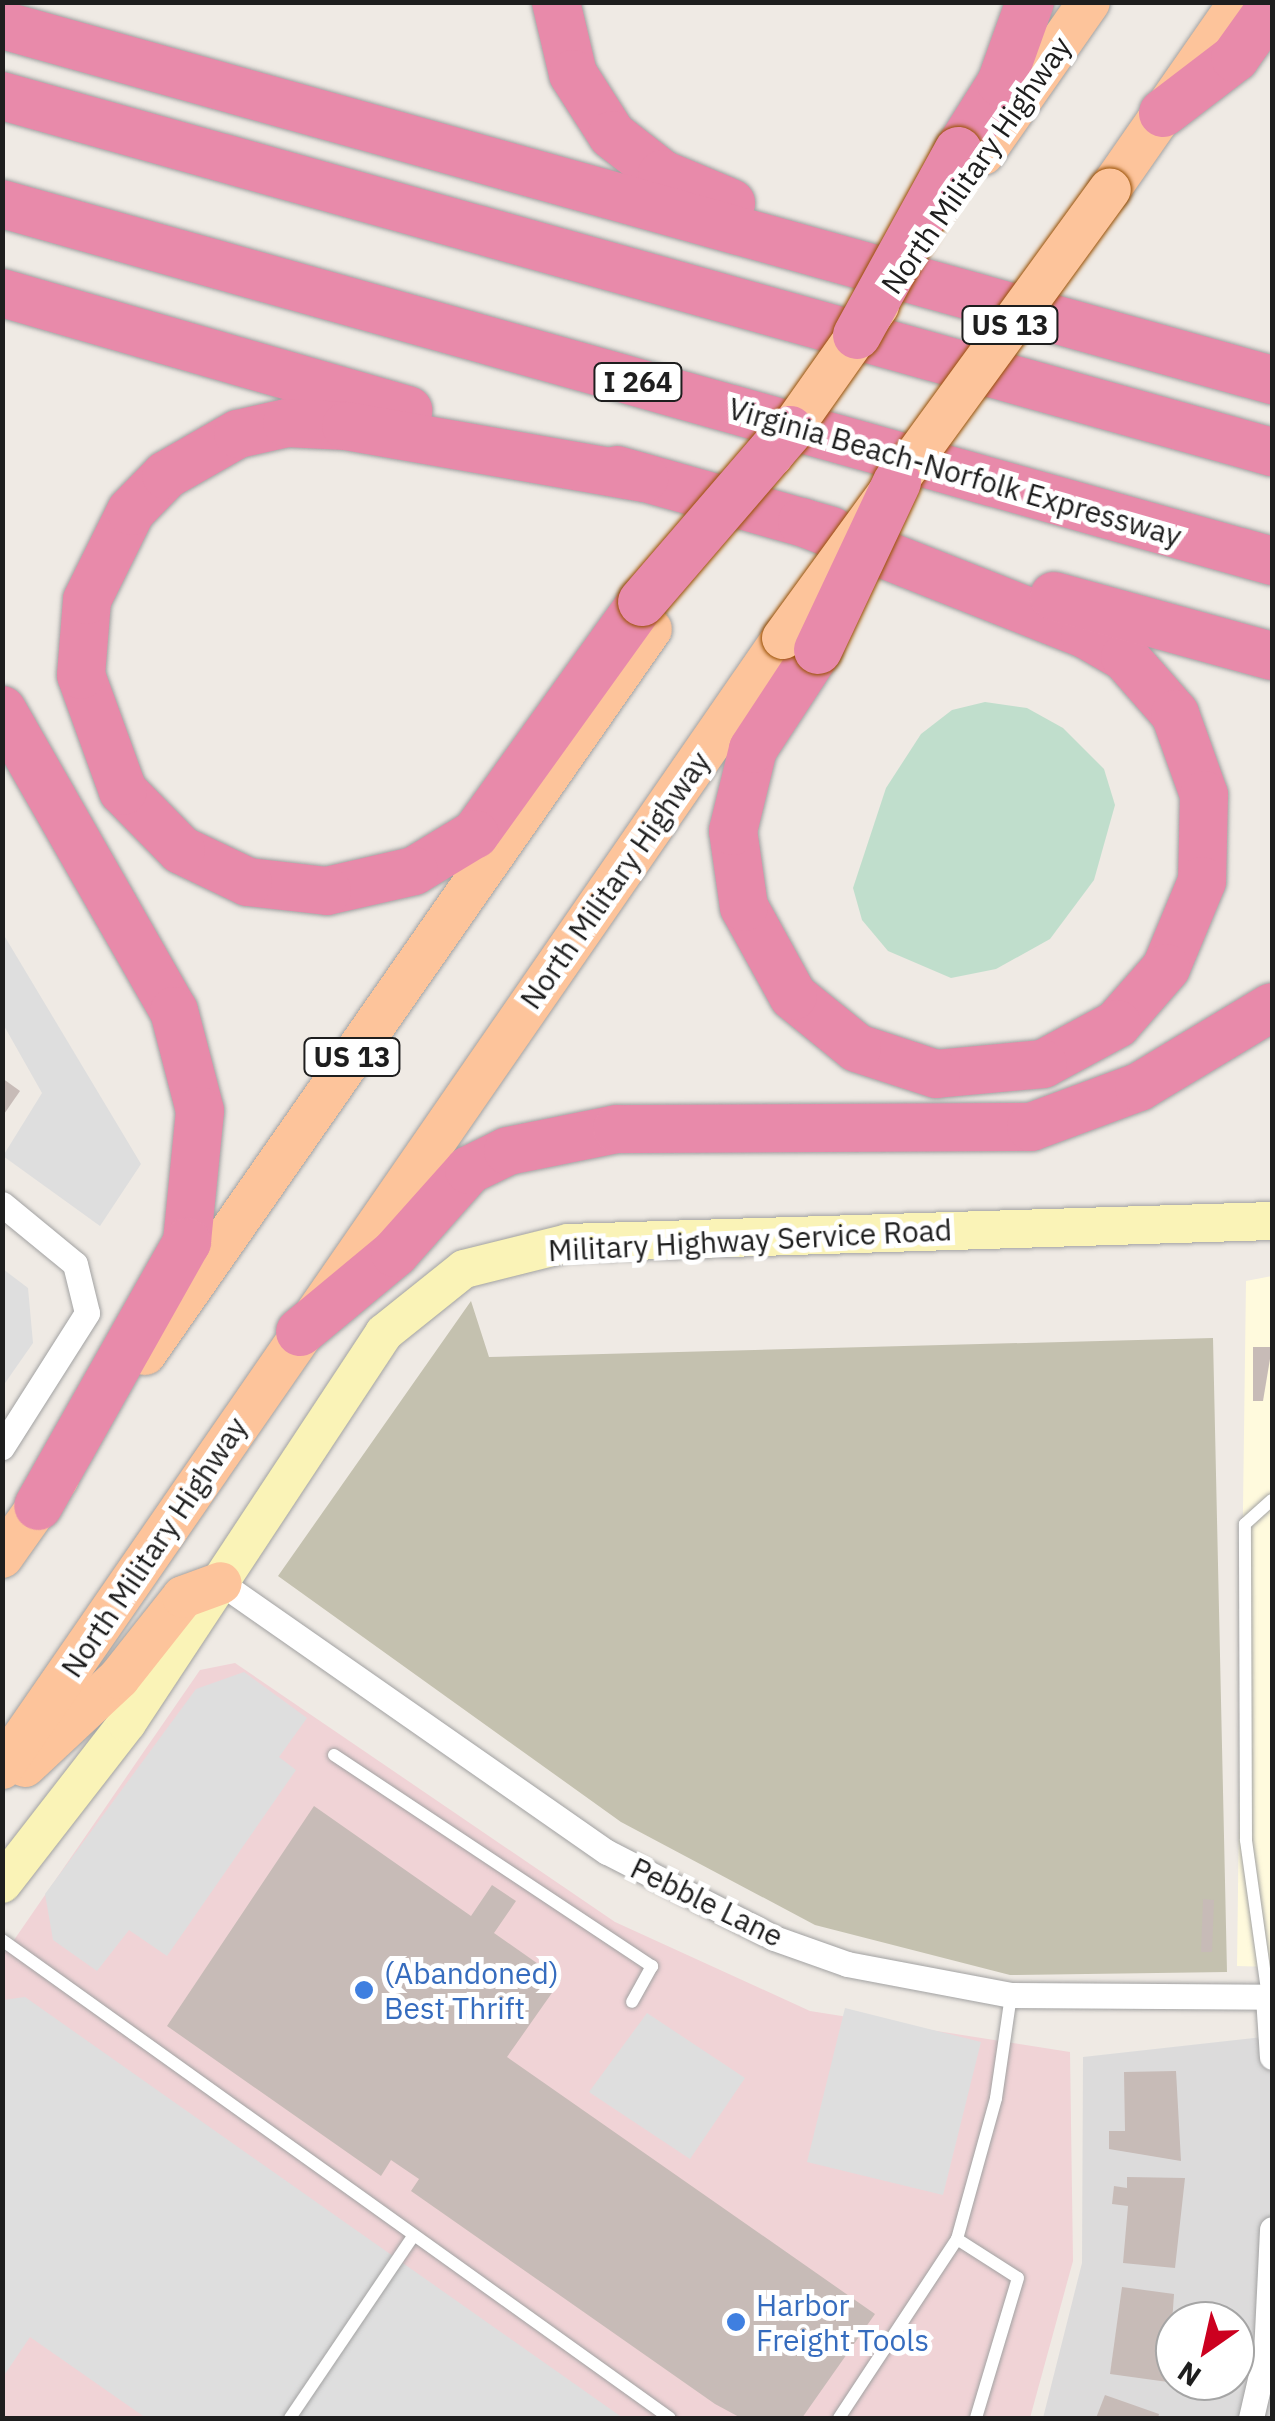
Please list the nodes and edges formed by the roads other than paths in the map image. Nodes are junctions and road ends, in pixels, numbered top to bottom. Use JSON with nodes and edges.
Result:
{"nodes":[{"id":1,"x":556,"y":2,"type":"edge"},
{"id":2,"x":1030,"y":2,"type":"edge"},
{"id":3,"x":1089,"y":2,"type":"edge"},
{"id":4,"x":1240,"y":2,"type":"edge"},
{"id":5,"x":1272,"y":6,"type":"edge"},
{"id":6,"x":2,"y":25,"type":"edge"},
{"id":7,"x":2,"y":96,"type":"edge"},
{"id":8,"x":1163,"y":113,"type":"junction"},
{"id":9,"x":971,"y":153,"type":"junction"},
{"id":10,"x":2,"y":204,"type":"edge"},
{"id":11,"x":2,"y":293,"type":"edge"},
{"id":12,"x":976,"y":298,"type":"junction"},
{"id":13,"x":857,"y":336,"type":"joint"},
{"id":14,"x":1175,"y":353,"type":"junction"},
{"id":15,"x":1272,"y":368,"type":"edge"},
{"id":16,"x":1272,"y":380,"type":"edge"},
{"id":17,"x":790,"y":430,"type":"joint"},
{"id":18,"x":1272,"y":452,"type":"edge"},
{"id":19,"x":645,"y":478,"type":"junction"},
{"id":20,"x":897,"y":482,"type":"joint"},
{"id":21,"x":802,"y":522,"type":"junction"},
{"id":22,"x":1272,"y":561,"type":"edge"},
{"id":23,"x":654,"y":605,"type":"junction"},
{"id":24,"x":801,"y":644,"type":"junction"},
{"id":25,"x":1272,"y":656,"type":"edge"},
{"id":26,"x":2,"y":710,"type":"edge"},
{"id":27,"x":1272,"y":1007,"type":"edge"},
{"id":28,"x":2,"y":1204,"type":"edge"},
{"id":29,"x":1272,"y":1221,"type":"edge"},
{"id":30,"x":300,"y":1332,"type":"junction"},
{"id":31,"x":2,"y":1447,"type":"edge"},
{"id":32,"x":1272,"y":1500,"type":"edge"},
{"id":33,"x":38,"y":1506,"type":"junction"},
{"id":34,"x":2,"y":1557,"type":"edge"},
{"id":35,"x":221,"y":1582,"type":"junction"},
{"id":36,"x":334,"y":1755,"type":"dead end"},
{"id":37,"x":2,"y":1768,"type":"edge"},
{"id":38,"x":2,"y":1786,"type":"edge"},
{"id":39,"x":2,"y":1884,"type":"edge"},
{"id":40,"x":2,"y":1940,"type":"edge"},
{"id":41,"x":1011,"y":1995,"type":"junction"},
{"id":42,"x":1270,"y":1998,"type":"edge"},
{"id":43,"x":632,"y":2002,"type":"dead end"},
{"id":44,"x":1272,"y":2057,"type":"edge"},
{"id":45,"x":1272,"y":2229,"type":"edge"},
{"id":46,"x":957,"y":2238,"type":"junction"},
{"id":47,"x":410,"y":2239,"type":"junction"},
{"id":48,"x":290,"y":2418,"type":"edge"},
{"id":49,"x":670,"y":2418,"type":"edge"},
{"id":50,"x":839,"y":2418,"type":"edge"},
{"id":51,"x":976,"y":2418,"type":"edge"},
{"id":52,"x":1251,"y":2418,"type":"edge"}],
"edges":[{"from":1,"to":12,"type":"highway"},
{"from":2,"to":9,"type":"highway"},
{"from":3,"to":9,"type":"main road","name":"North Military Highway"},
{"from":4,"to":8,"type":"main road","number":"US 13"},
{"from":5,"to":8,"type":"highway"},
{"from":6,"to":12,"type":"highway"},
{"from":7,"to":18,"type":"highway"},
{"from":8,"to":20,"type":"main road","number":"US 13","bridge":true},
{"from":9,"to":13,"type":"highway","bridge":true},
{"from":10,"to":22,"type":"highway","name":"Virginia Beach-Norfolk Expressway","number":"I 264"},
{"from":11,"to":19,"type":"highway"},
{"from":12,"to":14,"type":"highway"},
{"from":13,"to":17,"type":"main road","bridge":true},
{"from":14,"to":15,"type":"highway"},
{"from":14,"to":16,"type":"highway"},
{"from":17,"to":23,"type":"highway","bridge":true},
{"from":19,"to":21,"type":"highway"},
{"from":19,"to":23,"type":"highway"},
{"from":20,"to":24,"type":"highway","bridge":true},
{"from":21,"to":24,"type":"highway"},
{"from":21,"to":25,"type":"highway"},
{"from":23,"to":33,"type":"main road","number":"US 13"},
{"from":24,"to":30,"type":"main road","name":"North Military Highway"},
{"from":26,"to":33,"type":"highway"},
{"from":27,"to":30,"type":"highway"},
{"from":28,"to":31,"type":"street"},
{"from":29,"to":35,"type":"street","name":"Military Highway Service Road"},
{"from":30,"to":37,"type":"main road","name":"North Military Highway"},
{"from":32,"to":42,"type":"lane"},
{"from":33,"to":34,"type":"main road","number":"US 13"},
{"from":35,"to":38,"type":"main road"},
{"from":35,"to":39,"type":"street","name":"Military Highway Service Road"},
{"from":35,"to":41,"type":"street","name":"Pebble Lane"},
{"from":36,"to":43,"type":"lane"},
{"from":40,"to":47,"type":"lane"},
{"from":41,"to":42,"type":"street","name":"Pebble Lane"},
{"from":41,"to":46,"type":"lane"},
{"from":42,"to":44,"type":"street"},
{"from":45,"to":52,"type":"street"},
{"from":46,"to":50,"type":"lane"},
{"from":46,"to":51,"type":"lane"},
{"from":47,"to":48,"type":"lane"},
{"from":47,"to":49,"type":"lane"}]}
